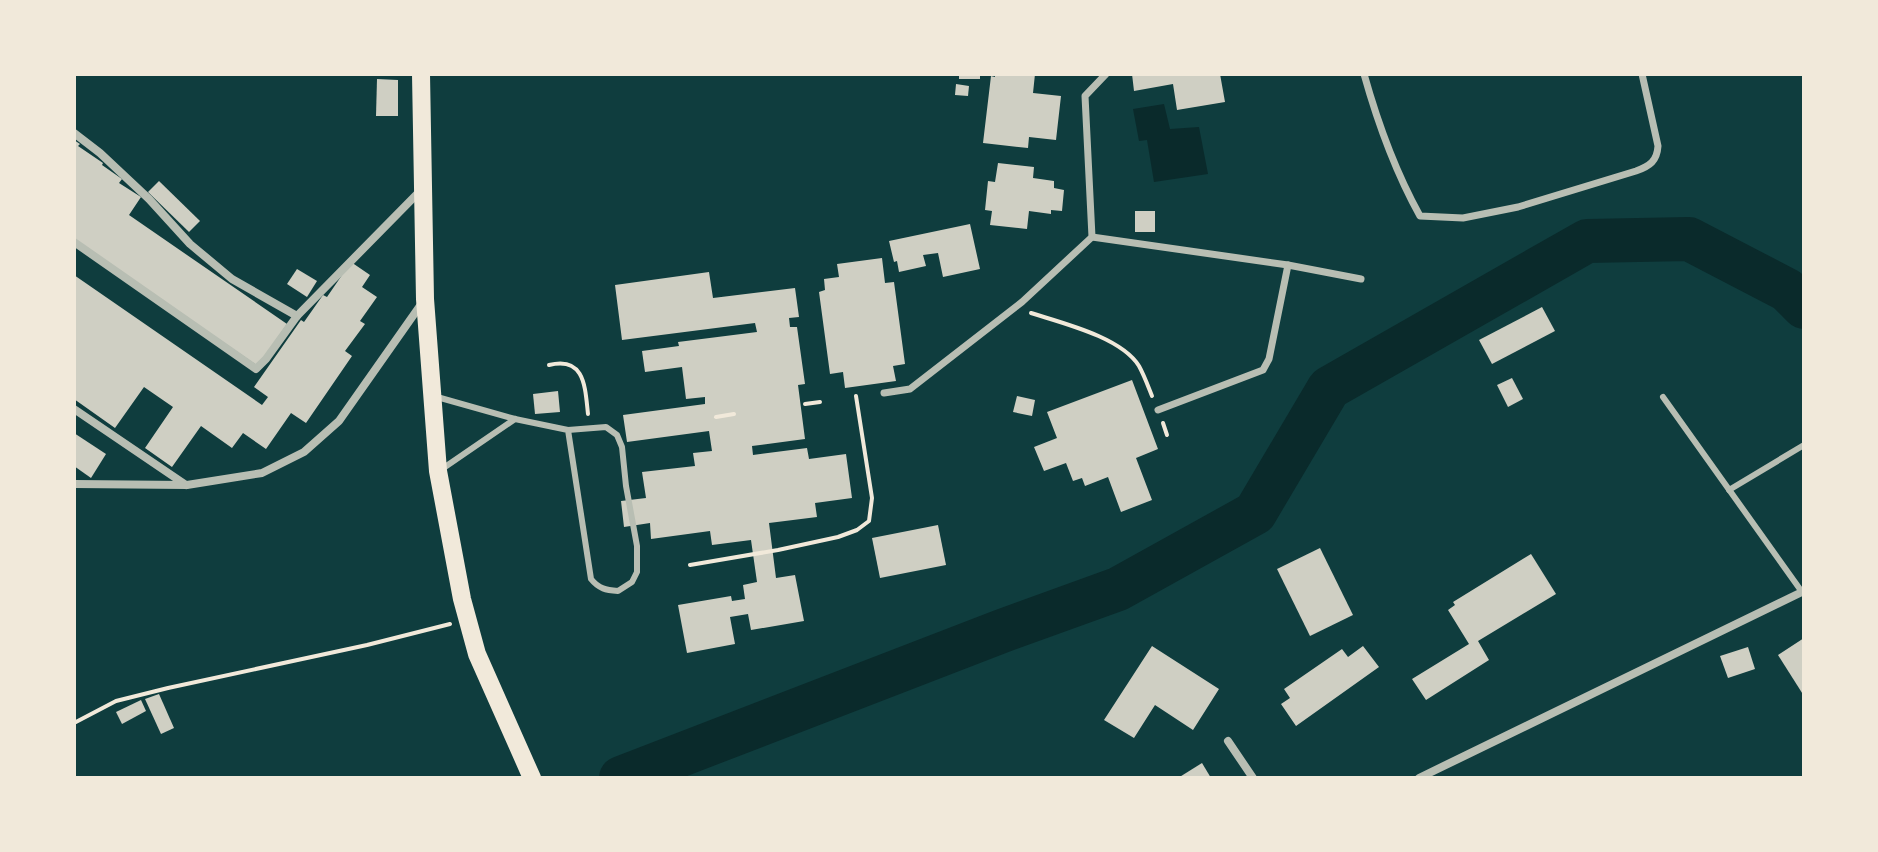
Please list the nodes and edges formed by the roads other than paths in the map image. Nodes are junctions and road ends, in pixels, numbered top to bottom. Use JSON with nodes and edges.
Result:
{"nodes":[{"id":1,"x":421,"y":74,"type":"edge"},
{"id":2,"x":1106,"y":74,"type":"edge"},
{"id":3,"x":1364,"y":74,"type":"edge"},
{"id":4,"x":1642,"y":74,"type":"edge"},
{"id":5,"x":74,"y":133,"type":"edge"},
{"id":6,"x":422,"y":188,"type":"junction"},
{"id":7,"x":1092,"y":237,"type":"junction"},
{"id":8,"x":74,"y":242,"type":"edge"},
{"id":9,"x":1288,"y":265,"type":"junction"},
{"id":10,"x":1361,"y":279,"type":"dead end"},
{"id":11,"x":425,"y":299,"type":"junction"},
{"id":12,"x":297,"y":316,"type":"junction"},
{"id":13,"x":884,"y":393,"type":"dead end"},
{"id":14,"x":432,"y":395,"type":"junction"},
{"id":15,"x":1663,"y":397,"type":"dead end"},
{"id":16,"x":74,"y":409,"type":"edge"},
{"id":17,"x":1158,"y":410,"type":"road end"},
{"id":18,"x":515,"y":419,"type":"junction"},
{"id":19,"x":568,"y":430,"type":"junction"},
{"id":20,"x":1804,"y":445,"type":"edge"},
{"id":21,"x":438,"y":471,"type":"junction"},
{"id":22,"x":74,"y":484,"type":"edge"},
{"id":23,"x":187,"y":485,"type":"junction"},
{"id":24,"x":1729,"y":490,"type":"junction"},
{"id":25,"x":1803,"y":592,"type":"edge"},
{"id":26,"x":1228,"y":741,"type":"dead end"},
{"id":27,"x":1423,"y":777,"type":"edge"},
{"id":28,"x":532,"y":778,"type":"edge"},
{"id":29,"x":1253,"y":778,"type":"edge"}],
"edges":[{"from":1,"to":6,"type":"main road"},
{"from":2,"to":7,"type":"street"},
{"from":3,"to":4,"type":"street"},
{"from":5,"to":12,"type":"street"},
{"from":6,"to":11,"type":"main road"},
{"from":6,"to":12,"type":"street"},
{"from":7,"to":9,"type":"street"},
{"from":7,"to":13,"type":"street"},
{"from":8,"to":12,"type":"street"},
{"from":9,"to":10,"type":"street"},
{"from":9,"to":17,"type":"street"},
{"from":11,"to":14,"type":"main road"},
{"from":11,"to":23,"type":"street"},
{"from":14,"to":18,"type":"lane"},
{"from":14,"to":21,"type":"main road"},
{"from":15,"to":24,"type":"lane"},
{"from":16,"to":23,"type":"street"},
{"from":18,"to":19,"type":"lane"},
{"from":18,"to":21,"type":"lane"},
{"from":19,"to":19,"type":"lane"},
{"from":20,"to":24,"type":"lane"},
{"from":21,"to":28,"type":"main road"},
{"from":22,"to":23,"type":"street"},
{"from":24,"to":25,"type":"lane"},
{"from":25,"to":27,"type":"street"},
{"from":26,"to":29,"type":"street"}]}
